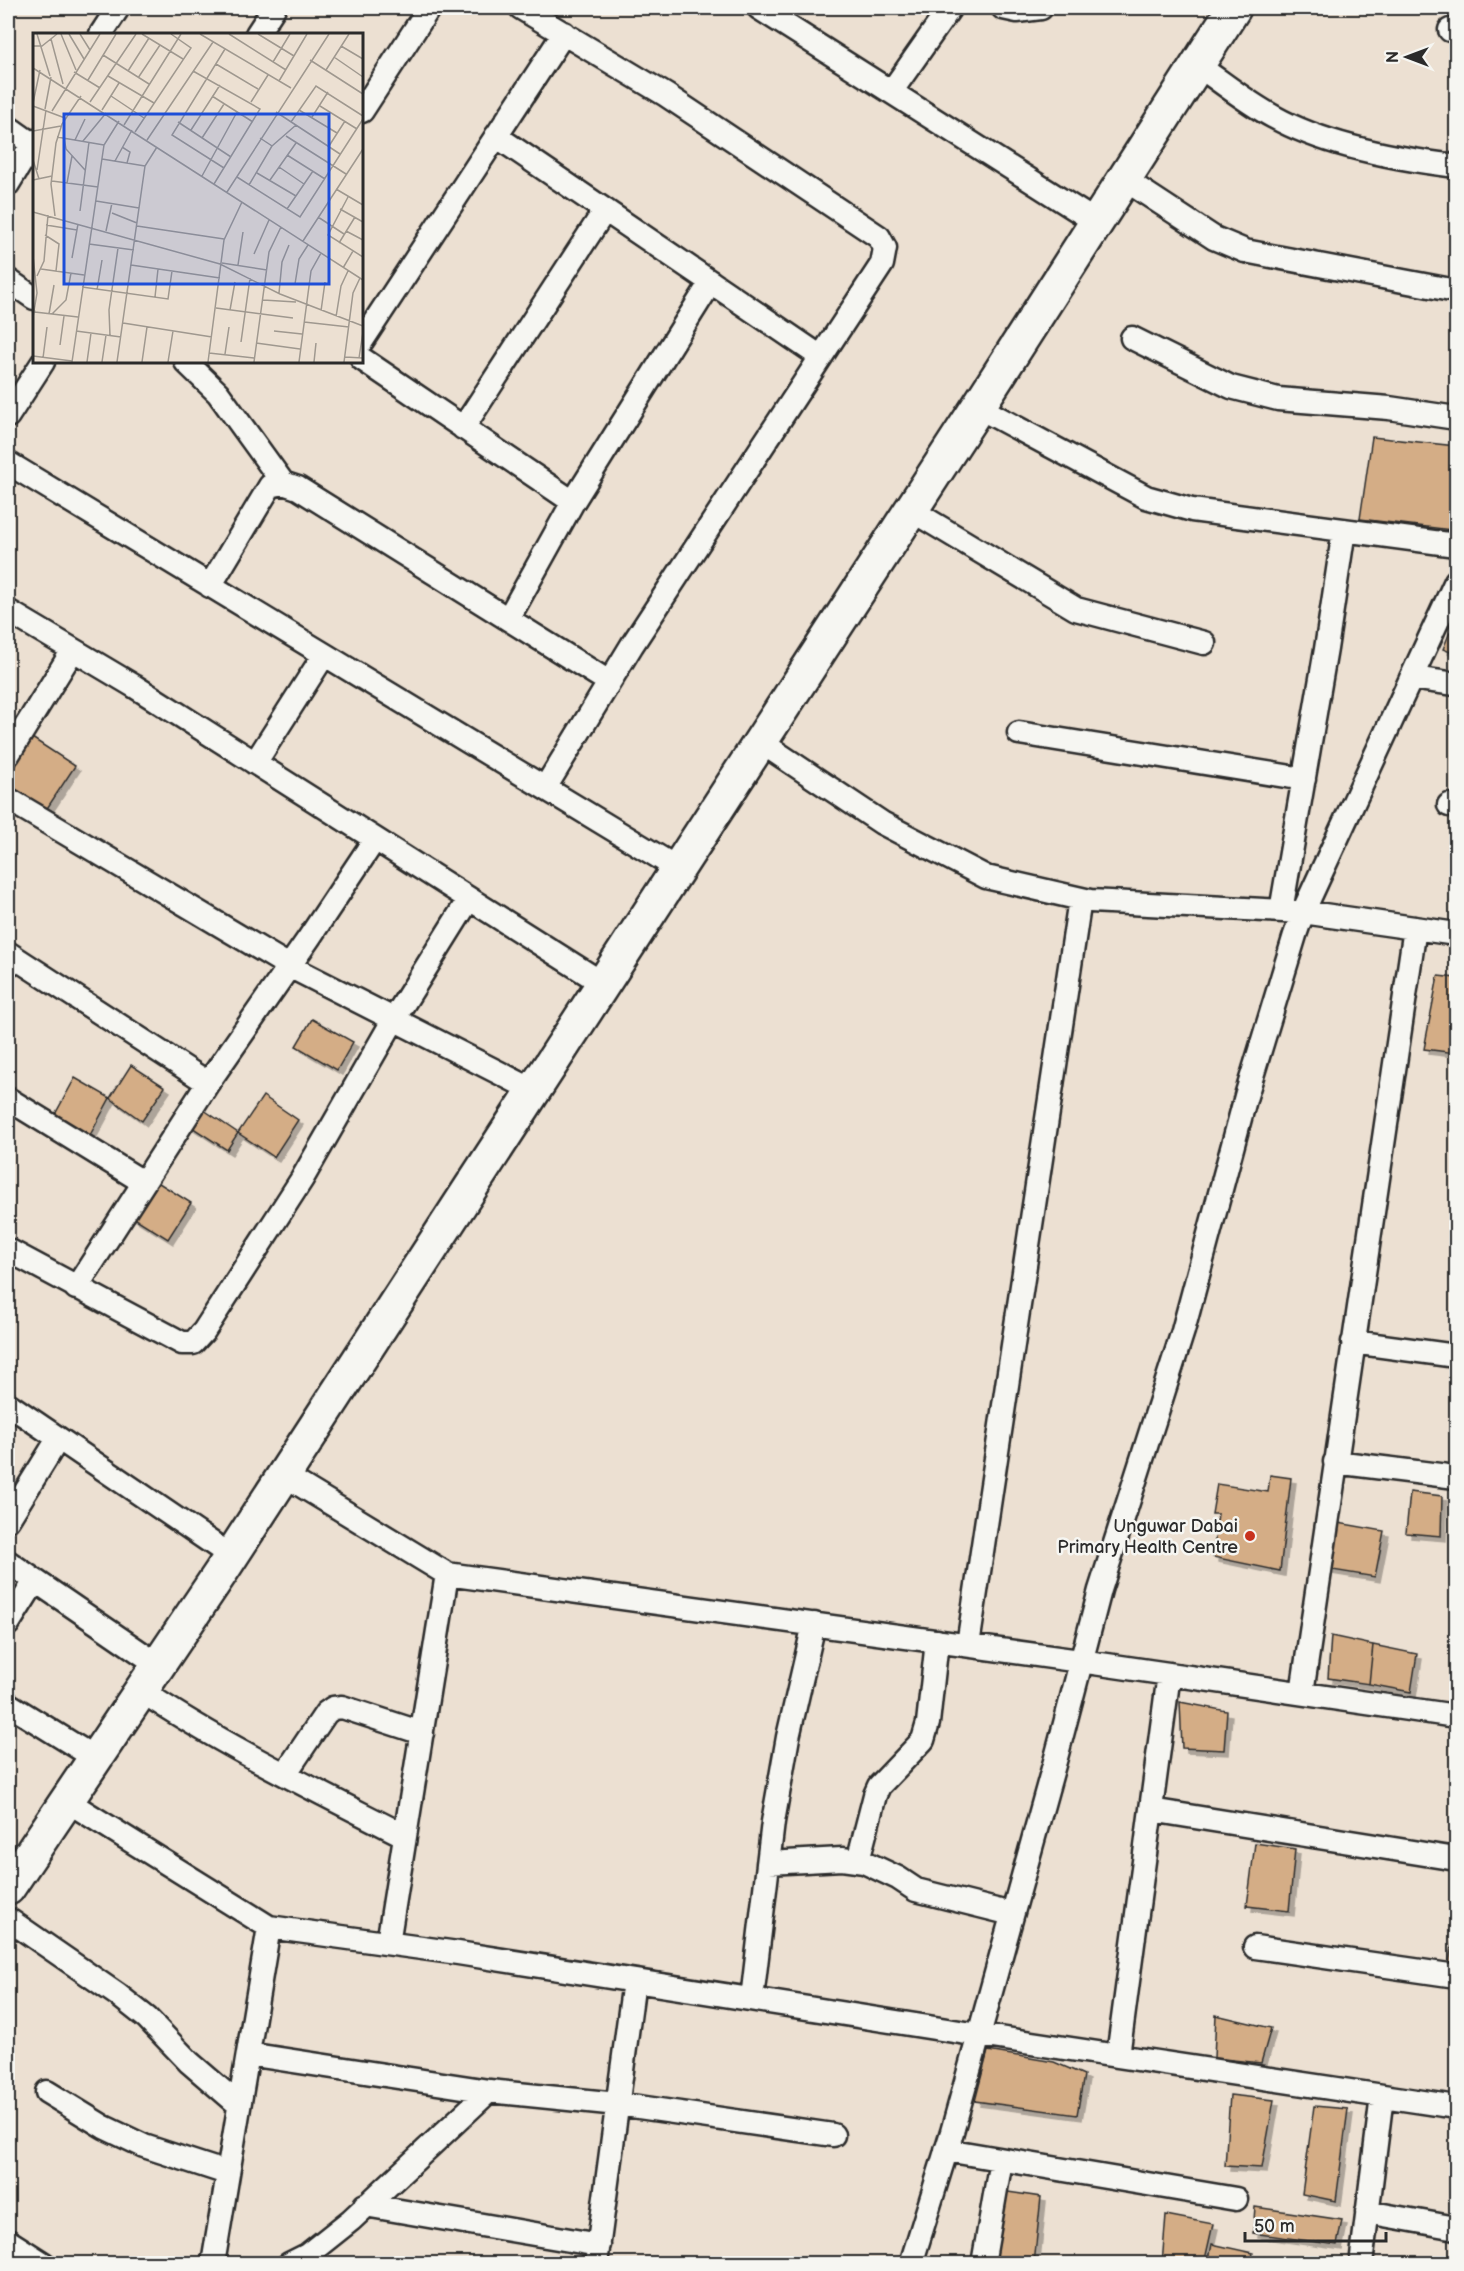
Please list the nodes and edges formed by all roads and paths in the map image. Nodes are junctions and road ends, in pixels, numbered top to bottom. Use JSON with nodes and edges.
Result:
{"nodes":[{"id":1,"x":118,"y":8,"type":"edge"},
{"id":2,"x":274,"y":8,"type":"edge"},
{"id":3,"x":429,"y":8,"type":"edge"},
{"id":4,"x":521,"y":8,"type":"edge"},
{"id":5,"x":759,"y":8,"type":"edge"},
{"id":6,"x":950,"y":8,"type":"edge"},
{"id":7,"x":1003,"y":8,"type":"edge"},
{"id":8,"x":1041,"y":8,"type":"edge"},
{"id":9,"x":1234,"y":8,"type":"edge"},
{"id":10,"x":102,"y":33,"type":"edge"},
{"id":11,"x":258,"y":33,"type":"edge"},
{"id":12,"x":564,"y":33,"type":"junction"},
{"id":13,"x":1197,"y":65,"type":"junction"},
{"id":14,"x":891,"y":92,"type":"junction"},
{"id":15,"x":363,"y":109,"type":"edge"},
{"id":16,"x":8,"y":127,"type":"edge"},
{"id":17,"x":496,"y":136,"type":"junction"},
{"id":18,"x":33,"y":142,"type":"edge"},
{"id":19,"x":1456,"y":166,"type":"edge"},
{"id":20,"x":1124,"y":179,"type":"junction"},
{"id":21,"x":8,"y":184,"type":"edge"},
{"id":22,"x":605,"y":210,"type":"junction"},
{"id":23,"x":1096,"y":222,"type":"junction"},
{"id":24,"x":8,"y":280,"type":"edge"},
{"id":25,"x":711,"y":282,"type":"junction"},
{"id":26,"x":1456,"y":291,"type":"edge"},
{"id":27,"x":33,"y":297,"type":"edge"},
{"id":28,"x":1132,"y":338,"type":"dead end"},
{"id":29,"x":363,"y":339,"type":"edge"},
{"id":30,"x":821,"y":357,"type":"junction"},
{"id":31,"x":363,"y":360,"type":"edge"},
{"id":32,"x":42,"y":363,"type":"edge"},
{"id":33,"x":193,"y":364,"type":"edge"},
{"id":34,"x":978,"y":407,"type":"junction"},
{"id":35,"x":8,"y":416,"type":"edge"},
{"id":36,"x":1456,"y":418,"type":"edge"},
{"id":37,"x":463,"y":428,"type":"junction"},
{"id":38,"x":8,"y":464,"type":"edge"},
{"id":39,"x":283,"y":483,"type":"junction"},
{"id":40,"x":573,"y":502,"type":"junction"},
{"id":41,"x":910,"y":510,"type":"junction"},
{"id":42,"x":1344,"y":530,"type":"junction"},
{"id":43,"x":1456,"y":545,"type":"edge"},
{"id":44,"x":1456,"y":581,"type":"edge"},
{"id":45,"x":210,"y":586,"type":"junction"},
{"id":46,"x":8,"y":611,"type":"edge"},
{"id":47,"x":508,"y":619,"type":"junction"},
{"id":48,"x":1204,"y":643,"type":"dead end"},
{"id":49,"x":73,"y":650,"type":"junction"},
{"id":50,"x":324,"y":655,"type":"junction"},
{"id":51,"x":1411,"y":678,"type":"junction"},
{"id":52,"x":609,"y":682,"type":"junction"},
{"id":53,"x":1456,"y":684,"type":"edge"},
{"id":54,"x":1019,"y":733,"type":"dead end"},
{"id":55,"x":759,"y":741,"type":"junction"},
{"id":56,"x":8,"y":755,"type":"edge"},
{"id":57,"x":255,"y":763,"type":"junction"},
{"id":58,"x":1304,"y":779,"type":"junction"},
{"id":59,"x":545,"y":788,"type":"junction"},
{"id":60,"x":8,"y":799,"type":"edge"},
{"id":61,"x":375,"y":839,"type":"junction"},
{"id":62,"x":677,"y":868,"type":"junction"},
{"id":63,"x":469,"y":899,"type":"junction"},
{"id":64,"x":1080,"y":899,"type":"junction"},
{"id":65,"x":1292,"y":911,"type":"junction"},
{"id":66,"x":1415,"y":928,"type":"junction"},
{"id":67,"x":1456,"y":934,"type":"edge"},
{"id":68,"x":8,"y":953,"type":"edge"},
{"id":69,"x":289,"y":966,"type":"junction"},
{"id":70,"x":602,"y":983,"type":"junction"},
{"id":71,"x":394,"y":1019,"type":"junction"},
{"id":72,"x":207,"y":1083,"type":"junction"},
{"id":73,"x":533,"y":1090,"type":"junction"},
{"id":74,"x":8,"y":1099,"type":"edge"},
{"id":75,"x":143,"y":1182,"type":"junction"},
{"id":76,"x":8,"y":1250,"type":"edge"},
{"id":77,"x":76,"y":1288,"type":"junction"},
{"id":78,"x":1353,"y":1341,"type":"junction"},
{"id":79,"x":1456,"y":1356,"type":"edge"},
{"id":80,"x":8,"y":1404,"type":"edge"},
{"id":81,"x":58,"y":1439,"type":"junction"},
{"id":82,"x":1335,"y":1462,"type":"junction"},
{"id":83,"x":284,"y":1475,"type":"junction"},
{"id":84,"x":1456,"y":1477,"type":"edge"},
{"id":85,"x":8,"y":1520,"type":"edge"},
{"id":86,"x":231,"y":1556,"type":"junction"},
{"id":87,"x":8,"y":1562,"type":"edge"},
{"id":88,"x":447,"y":1574,"type":"junction"},
{"id":89,"x":35,"y":1581,"type":"junction"},
{"id":90,"x":8,"y":1624,"type":"edge"},
{"id":91,"x":814,"y":1624,"type":"junction"},
{"id":92,"x":938,"y":1641,"type":"junction"},
{"id":93,"x":968,"y":1645,"type":"junction"},
{"id":94,"x":1080,"y":1661,"type":"junction"},
{"id":95,"x":1169,"y":1674,"type":"junction"},
{"id":96,"x":149,"y":1677,"type":"junction"},
{"id":97,"x":1302,"y":1693,"type":"junction"},
{"id":98,"x":8,"y":1704,"type":"edge"},
{"id":99,"x":1456,"y":1716,"type":"edge"},
{"id":100,"x":422,"y":1733,"type":"junction"},
{"id":101,"x":95,"y":1758,"type":"junction"},
{"id":102,"x":285,"y":1774,"type":"junction"},
{"id":103,"x":67,"y":1801,"type":"junction"},
{"id":104,"x":1150,"y":1810,"type":"junction"},
{"id":105,"x":405,"y":1836,"type":"junction"},
{"id":106,"x":1456,"y":1859,"type":"edge"},
{"id":107,"x":858,"y":1861,"type":"junction"},
{"id":108,"x":768,"y":1863,"type":"junction"},
{"id":109,"x":10,"y":1878,"type":"edge"},
{"id":110,"x":1012,"y":1914,"type":"junction"},
{"id":111,"x":8,"y":1919,"type":"edge"},
{"id":112,"x":269,"y":1928,"type":"junction"},
{"id":113,"x":388,"y":1943,"type":"junction"},
{"id":114,"x":1255,"y":1947,"type":"dead end"},
{"id":115,"x":1456,"y":1976,"type":"edge"},
{"id":116,"x":634,"y":1980,"type":"junction"},
{"id":117,"x":752,"y":1999,"type":"junction"},
{"id":118,"x":978,"y":2035,"type":"junction"},
{"id":119,"x":248,"y":2054,"type":"junction"},
{"id":120,"x":1118,"y":2056,"type":"junction"},
{"id":121,"x":489,"y":2091,"type":"junction"},
{"id":122,"x":47,"y":2092,"type":"dead end"},
{"id":123,"x":1382,"y":2096,"type":"junction"},
{"id":124,"x":618,"y":2104,"type":"junction"},
{"id":125,"x":239,"y":2105,"type":"junction"},
{"id":126,"x":1456,"y":2107,"type":"edge"},
{"id":127,"x":832,"y":2135,"type":"dead end"},
{"id":128,"x":946,"y":2150,"type":"junction"},
{"id":129,"x":1001,"y":2160,"type":"junction"},
{"id":130,"x":227,"y":2173,"type":"junction"},
{"id":131,"x":1236,"y":2199,"type":"dead end"},
{"id":132,"x":365,"y":2205,"type":"junction"},
{"id":133,"x":1367,"y":2212,"type":"junction"},
{"id":134,"x":1456,"y":2228,"type":"edge"},
{"id":135,"x":8,"y":2241,"type":"edge"},
{"id":136,"x":598,"y":2254,"type":"edge"},
{"id":137,"x":42,"y":2263,"type":"edge"},
{"id":138,"x":213,"y":2264,"type":"edge"},
{"id":139,"x":289,"y":2264,"type":"edge"},
{"id":140,"x":911,"y":2264,"type":"edge"},
{"id":141,"x":983,"y":2264,"type":"edge"},
{"id":142,"x":1361,"y":2264,"type":"edge"}],
"edges":[{"from":1,"to":10,"type":"street"},
{"from":2,"to":11,"type":"street"},
{"from":3,"to":15,"type":"street"},
{"from":4,"to":12,"type":"street"},
{"from":5,"to":14,"type":"street"},
{"from":6,"to":14,"type":"street"},
{"from":7,"to":8,"type":"street"},
{"from":9,"to":13,"type":"street"},
{"from":12,"to":17,"type":"street"},
{"from":12,"to":30,"type":"street"},
{"from":13,"to":19,"type":"street"},
{"from":13,"to":20,"type":"street"},
{"from":14,"to":23,"type":"street"},
{"from":16,"to":18,"type":"street"},
{"from":17,"to":22,"type":"street"},
{"from":17,"to":29,"type":"street"},
{"from":18,"to":21,"type":"street"},
{"from":20,"to":23,"type":"street"},
{"from":20,"to":26,"type":"street"},
{"from":22,"to":25,"type":"street"},
{"from":22,"to":37,"type":"street"},
{"from":23,"to":34,"type":"street"},
{"from":24,"to":27,"type":"street"},
{"from":25,"to":30,"type":"street"},
{"from":25,"to":40,"type":"street"},
{"from":28,"to":36,"type":"street"},
{"from":30,"to":52,"type":"street"},
{"from":31,"to":37,"type":"street"},
{"from":32,"to":35,"type":"street"},
{"from":33,"to":39,"type":"street"},
{"from":34,"to":41,"type":"street"},
{"from":34,"to":42,"type":"street"},
{"from":37,"to":40,"type":"street"},
{"from":38,"to":45,"type":"street"},
{"from":39,"to":45,"type":"street"},
{"from":39,"to":47,"type":"street"},
{"from":40,"to":47,"type":"street"},
{"from":41,"to":48,"type":"street"},
{"from":41,"to":55,"type":"street"},
{"from":42,"to":43,"type":"street"},
{"from":42,"to":58,"type":"street"},
{"from":44,"to":51,"type":"street"},
{"from":45,"to":50,"type":"street"},
{"from":46,"to":49,"type":"street"},
{"from":47,"to":52,"type":"street"},
{"from":49,"to":56,"type":"street"},
{"from":49,"to":57,"type":"street"},
{"from":50,"to":57,"type":"street"},
{"from":50,"to":59,"type":"street"},
{"from":51,"to":53,"type":"street"},
{"from":51,"to":65,"type":"street"},
{"from":52,"to":59,"type":"street"},
{"from":54,"to":58,"type":"street"},
{"from":55,"to":62,"type":"street"},
{"from":55,"to":64,"type":"street"},
{"from":57,"to":61,"type":"street"},
{"from":58,"to":65,"type":"street"},
{"from":59,"to":62,"type":"street"},
{"from":60,"to":69,"type":"street"},
{"from":61,"to":63,"type":"street"},
{"from":61,"to":69,"type":"street"},
{"from":62,"to":70,"type":"street"},
{"from":63,"to":70,"type":"street"},
{"from":63,"to":71,"type":"street"},
{"from":64,"to":65,"type":"street"},
{"from":64,"to":93,"type":"street"},
{"from":65,"to":66,"type":"street"},
{"from":65,"to":94,"type":"street"},
{"from":66,"to":67,"type":"street"},
{"from":66,"to":78,"type":"street"},
{"from":68,"to":72,"type":"street"},
{"from":69,"to":71,"type":"street"},
{"from":69,"to":72,"type":"street"},
{"from":70,"to":73,"type":"street"},
{"from":71,"to":73,"type":"street"},
{"from":71,"to":77,"type":"street"},
{"from":72,"to":75,"type":"street"},
{"from":73,"to":83,"type":"street"},
{"from":74,"to":75,"type":"street"},
{"from":75,"to":77,"type":"street"},
{"from":76,"to":77,"type":"street"},
{"from":78,"to":79,"type":"street"},
{"from":78,"to":82,"type":"street"},
{"from":80,"to":81,"type":"street"},
{"from":81,"to":85,"type":"street"},
{"from":81,"to":86,"type":"street"},
{"from":82,"to":84,"type":"street"},
{"from":82,"to":97,"type":"street"},
{"from":83,"to":86,"type":"street"},
{"from":83,"to":88,"type":"street"},
{"from":86,"to":96,"type":"street"},
{"from":87,"to":89,"type":"street"},
{"from":88,"to":91,"type":"street"},
{"from":88,"to":100,"type":"street"},
{"from":89,"to":90,"type":"street"},
{"from":89,"to":96,"type":"street"},
{"from":91,"to":92,"type":"street"},
{"from":91,"to":108,"type":"street"},
{"from":92,"to":93,"type":"street"},
{"from":92,"to":107,"type":"street"},
{"from":93,"to":94,"type":"street"},
{"from":94,"to":95,"type":"street"},
{"from":94,"to":110,"type":"street"},
{"from":95,"to":97,"type":"street"},
{"from":95,"to":104,"type":"street"},
{"from":96,"to":101,"type":"street"},
{"from":96,"to":102,"type":"street"},
{"from":97,"to":99,"type":"street"},
{"from":98,"to":101,"type":"street"},
{"from":100,"to":102,"type":"street"},
{"from":100,"to":105,"type":"street"},
{"from":101,"to":103,"type":"street"},
{"from":102,"to":105,"type":"street"},
{"from":103,"to":109,"type":"street"},
{"from":103,"to":112,"type":"street"},
{"from":104,"to":106,"type":"street"},
{"from":104,"to":120,"type":"street"},
{"from":105,"to":113,"type":"street"},
{"from":107,"to":108,"type":"street"},
{"from":107,"to":110,"type":"street"},
{"from":108,"to":117,"type":"street"},
{"from":110,"to":118,"type":"street"},
{"from":111,"to":125,"type":"street"},
{"from":112,"to":113,"type":"street"},
{"from":112,"to":119,"type":"street"},
{"from":113,"to":116,"type":"street"},
{"from":114,"to":115,"type":"street"},
{"from":116,"to":117,"type":"street"},
{"from":116,"to":124,"type":"street"},
{"from":117,"to":118,"type":"street"},
{"from":118,"to":120,"type":"street"},
{"from":118,"to":128,"type":"street"},
{"from":119,"to":121,"type":"street"},
{"from":119,"to":125,"type":"street"},
{"from":120,"to":123,"type":"street"},
{"from":121,"to":124,"type":"street"},
{"from":121,"to":132,"type":"street"},
{"from":122,"to":130,"type":"street"},
{"from":123,"to":126,"type":"street"},
{"from":123,"to":133,"type":"street"},
{"from":124,"to":127,"type":"street"},
{"from":124,"to":136,"type":"street"},
{"from":125,"to":130,"type":"street"},
{"from":128,"to":129,"type":"street"},
{"from":128,"to":140,"type":"street"},
{"from":129,"to":131,"type":"street"},
{"from":129,"to":141,"type":"street"},
{"from":130,"to":138,"type":"street"},
{"from":132,"to":136,"type":"street"},
{"from":132,"to":139,"type":"street"},
{"from":133,"to":134,"type":"street"},
{"from":133,"to":142,"type":"street"},
{"from":135,"to":137,"type":"street"}]}
